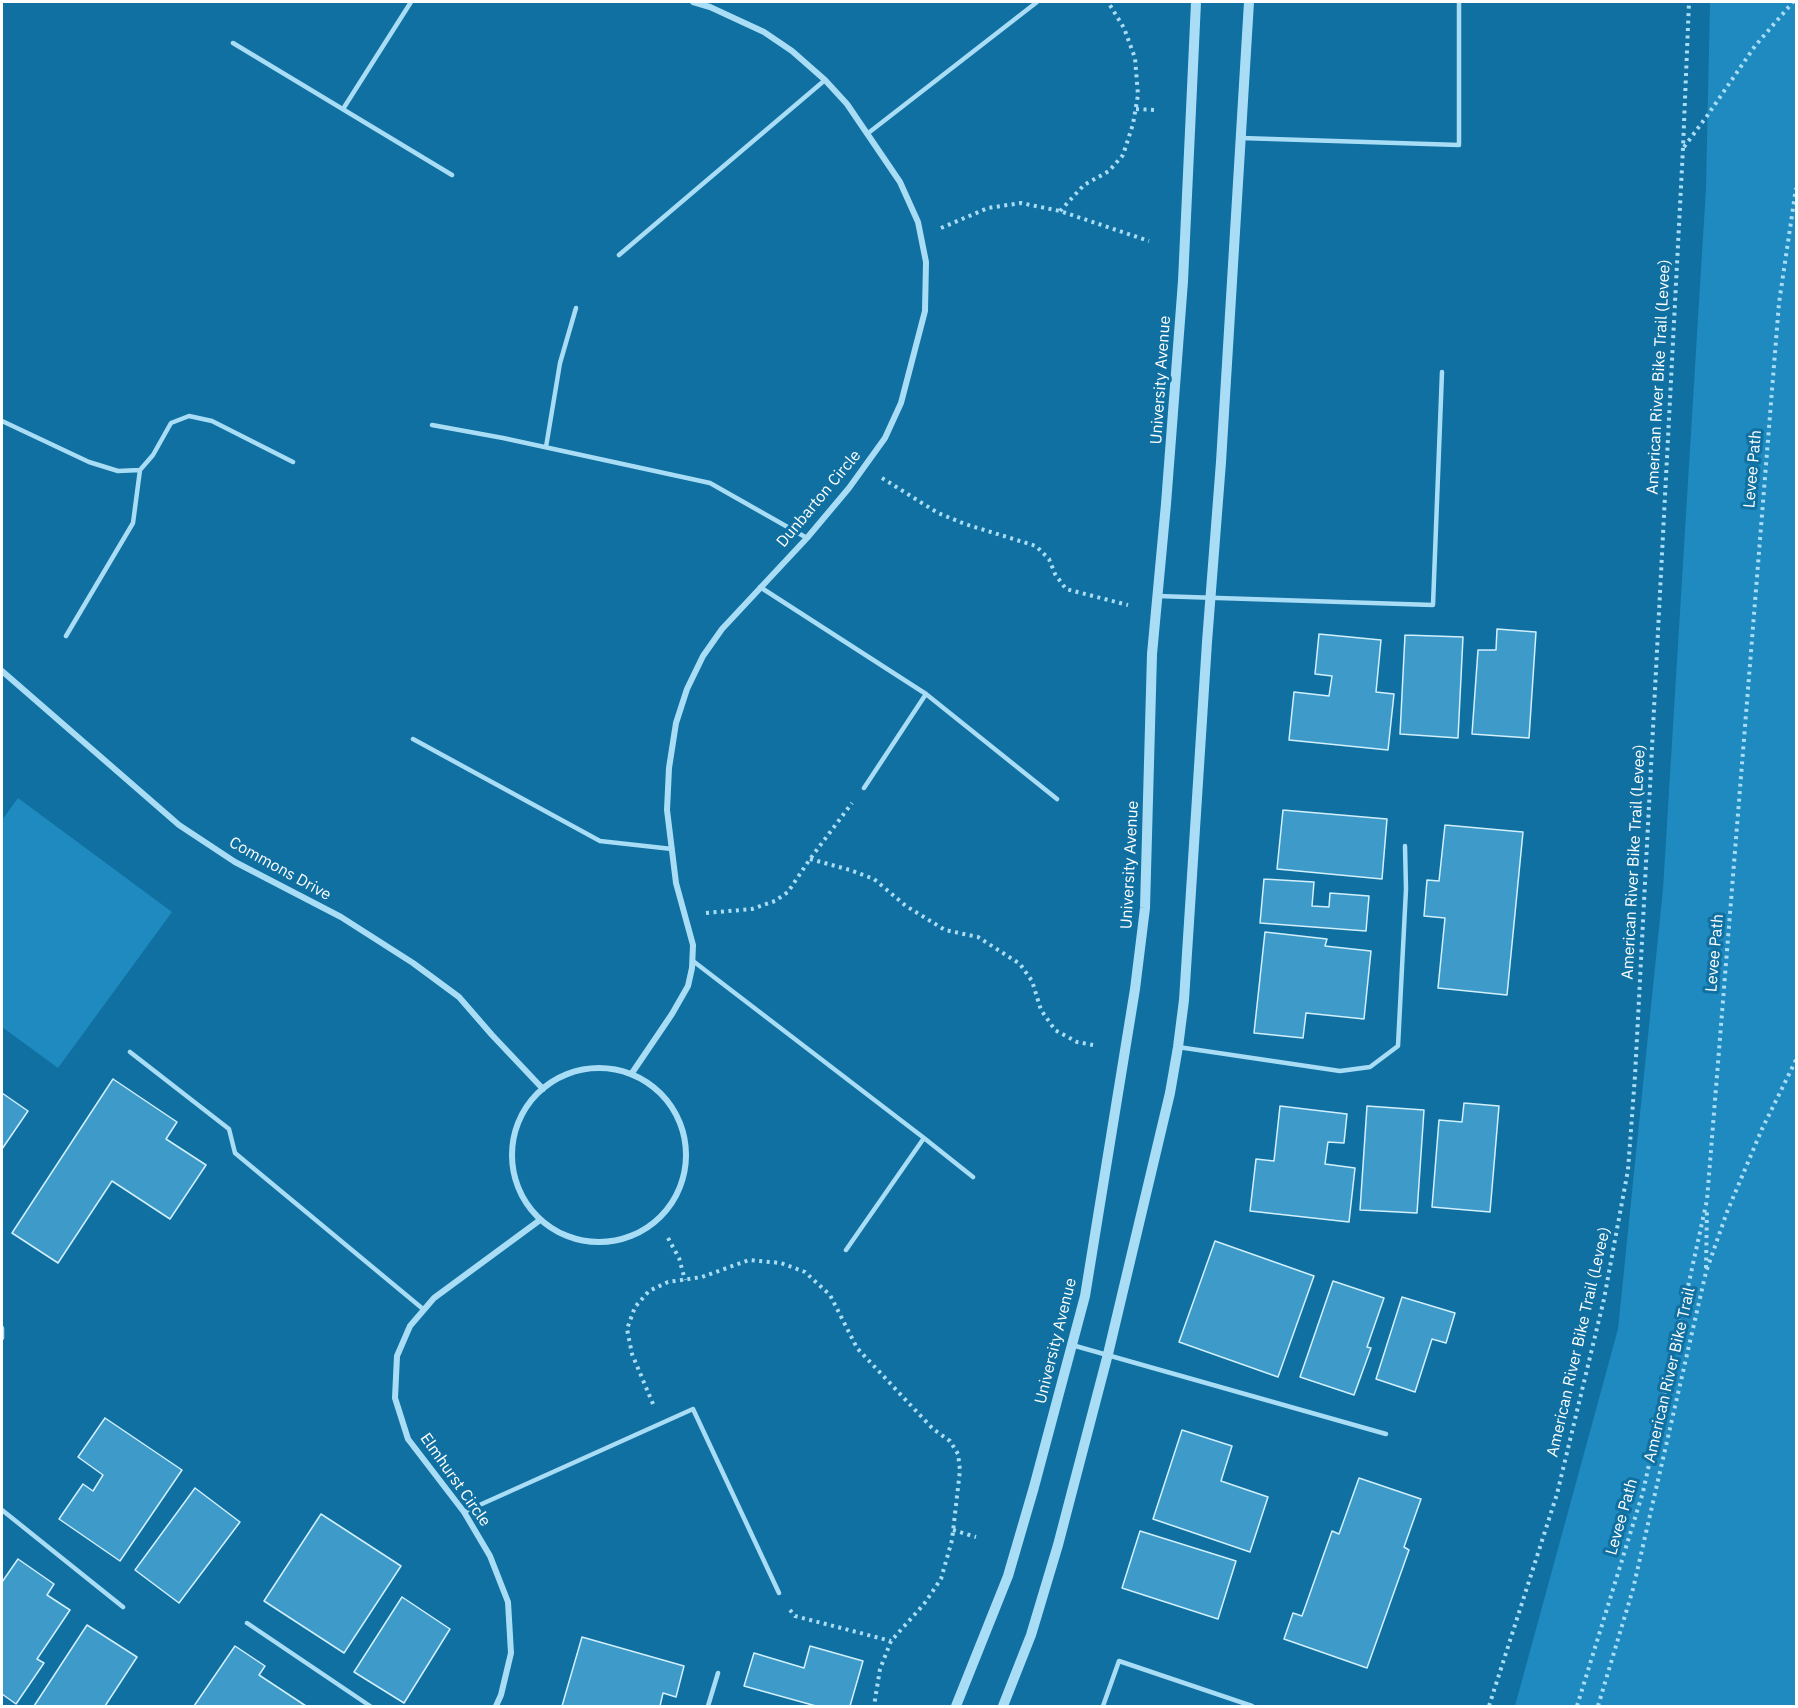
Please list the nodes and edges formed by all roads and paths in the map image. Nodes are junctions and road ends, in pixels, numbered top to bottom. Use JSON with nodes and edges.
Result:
{"nodes":[{"id":1,"x":411,"y":2,"type":"edge"},
{"id":2,"x":693,"y":2,"type":"edge"},
{"id":3,"x":1037,"y":2,"type":"edge"},
{"id":4,"x":1108,"y":2,"type":"edge"},
{"id":5,"x":1196,"y":2,"type":"edge"},
{"id":6,"x":1249,"y":2,"type":"edge"},
{"id":7,"x":1459,"y":2,"type":"edge"},
{"id":8,"x":1689,"y":2,"type":"edge"},
{"id":9,"x":1793,"y":2,"type":"edge"},
{"id":10,"x":233,"y":43,"type":"dead end"},
{"id":11,"x":825,"y":80,"type":"junction"},
{"id":12,"x":343,"y":109,"type":"junction"},
{"id":13,"x":1136,"y":109,"type":"junction"},
{"id":14,"x":1156,"y":110,"type":"dead end"},
{"id":15,"x":867,"y":134,"type":"junction"},
{"id":16,"x":1240,"y":138,"type":"junction"},
{"id":17,"x":1683,"y":148,"type":"junction"},
{"id":18,"x":452,"y":175,"type":"dead end"},
{"id":19,"x":1797,"y":188,"type":"edge"},
{"id":20,"x":1060,"y":211,"type":"junction"},
{"id":21,"x":921,"y":237,"type":"junction"},
{"id":22,"x":1149,"y":241,"type":"dead end"},
{"id":23,"x":619,"y":255,"type":"dead end"},
{"id":24,"x":576,"y":308,"type":"dead end"},
{"id":25,"x":1442,"y":372,"type":"dead end"},
{"id":26,"x":2,"y":421,"type":"edge"},
{"id":27,"x":432,"y":425,"type":"dead end"},
{"id":28,"x":546,"y":447,"type":"junction"},
{"id":29,"x":293,"y":462,"type":"dead end"},
{"id":30,"x":865,"y":467,"type":"junction"},
{"id":31,"x":140,"y":470,"type":"junction"},
{"id":32,"x":807,"y":538,"type":"junction"},
{"id":33,"x":760,"y":587,"type":"junction"},
{"id":34,"x":1157,"y":596,"type":"junction"},
{"id":35,"x":1212,"y":600,"type":"junction"},
{"id":36,"x":1128,"y":605,"type":"dead end"},
{"id":37,"x":66,"y":636,"type":"dead end"},
{"id":38,"x":2,"y":671,"type":"edge"},
{"id":39,"x":926,"y":694,"type":"junction"},
{"id":40,"x":413,"y":739,"type":"dead end"},
{"id":41,"x":864,"y":788,"type":"joint"},
{"id":42,"x":1057,"y":799,"type":"dead end"},
{"id":43,"x":1405,"y":846,"type":"dead end"},
{"id":44,"x":672,"y":849,"type":"junction"},
{"id":45,"x":810,"y":859,"type":"junction"},
{"id":46,"x":684,"y":914,"type":"junction"},
{"id":47,"x":693,"y":961,"type":"junction"},
{"id":48,"x":1093,"y":1045,"type":"dead end"},
{"id":49,"x":1178,"y":1047,"type":"junction"},
{"id":50,"x":130,"y":1052,"type":"dead end"},
{"id":51,"x":1797,"y":1060,"type":"edge"},
{"id":52,"x":632,"y":1073,"type":"junction"},
{"id":53,"x":543,"y":1089,"type":"junction"},
{"id":54,"x":924,"y":1138,"type":"junction"},
{"id":55,"x":973,"y":1177,"type":"dead end"},
{"id":56,"x":1707,"y":1200,"type":"junction"},
{"id":57,"x":540,"y":1220,"type":"junction"},
{"id":58,"x":668,"y":1238,"type":"dead end"},
{"id":59,"x":846,"y":1250,"type":"dead end"},
{"id":60,"x":1706,"y":1272,"type":"junction"},
{"id":61,"x":685,"y":1280,"type":"junction"},
{"id":62,"x":423,"y":1309,"type":"junction"},
{"id":63,"x":2,"y":1328,"type":"edge"},
{"id":64,"x":2,"y":1338,"type":"edge"},
{"id":65,"x":1072,"y":1345,"type":"junction"},
{"id":66,"x":1108,"y":1354,"type":"junction"},
{"id":67,"x":661,"y":1423,"type":"junction"},
{"id":68,"x":1386,"y":1434,"type":"dead end"},
{"id":69,"x":2,"y":1510,"type":"edge"},
{"id":70,"x":464,"y":1512,"type":"junction"},
{"id":71,"x":953,"y":1530,"type":"junction"},
{"id":72,"x":976,"y":1537,"type":"dead end"},
{"id":73,"x":780,"y":1593,"type":"joint"},
{"id":74,"x":123,"y":1607,"type":"dead end"},
{"id":75,"x":247,"y":1623,"type":"dead end"},
{"id":76,"x":891,"y":1641,"type":"junction"},
{"id":77,"x":718,"y":1673,"type":"dead end"},
{"id":78,"x":370,"y":1707,"type":"edge"},
{"id":79,"x":496,"y":1707,"type":"edge"},
{"id":80,"x":708,"y":1707,"type":"edge"},
{"id":81,"x":874,"y":1707,"type":"edge"},
{"id":82,"x":956,"y":1707,"type":"edge"},
{"id":83,"x":1003,"y":1707,"type":"edge"},
{"id":84,"x":1103,"y":1707,"type":"edge"},
{"id":85,"x":1252,"y":1707,"type":"edge"},
{"id":86,"x":1489,"y":1707,"type":"edge"},
{"id":87,"x":1577,"y":1707,"type":"edge"},
{"id":88,"x":1598,"y":1707,"type":"edge"}],
"edges":[{"from":1,"to":12,"type":"lane"},
{"from":2,"to":11,"type":"street","name":"Dunbarton Circle"},
{"from":3,"to":15,"type":"lane"},
{"from":4,"to":13,"type":"path"},
{"from":5,"to":34,"type":"street","name":"University Avenue"},
{"from":6,"to":16,"type":"street"},
{"from":7,"to":16,"type":"lane"},
{"from":8,"to":17,"type":"path","name":"American River Bike Trail (Levee)"},
{"from":9,"to":17,"type":"path"},
{"from":10,"to":12,"type":"lane"},
{"from":11,"to":15,"type":"street","name":"Dunbarton Circle"},
{"from":11,"to":23,"type":"lane"},
{"from":12,"to":18,"type":"lane"},
{"from":13,"to":14,"type":"path"},
{"from":13,"to":20,"type":"path"},
{"from":15,"to":21,"type":"street","name":"Dunbarton Circle"},
{"from":16,"to":35,"type":"street"},
{"from":17,"to":86,"type":"path","name":"American River Bike Trail (Levee)"},
{"from":19,"to":56,"type":"path","name":"Levee Path"},
{"from":20,"to":21,"type":"path"},
{"from":20,"to":22,"type":"path"},
{"from":21,"to":30,"type":"street","name":"Dunbarton Circle"},
{"from":24,"to":28,"type":"lane"},
{"from":25,"to":35,"type":"lane"},
{"from":26,"to":31,"type":"lane"},
{"from":27,"to":28,"type":"lane"},
{"from":28,"to":32,"type":"lane"},
{"from":29,"to":31,"type":"lane"},
{"from":30,"to":32,"type":"street","name":"Dunbarton Circle"},
{"from":30,"to":36,"type":"path"},
{"from":31,"to":37,"type":"lane"},
{"from":32,"to":33,"type":"street","name":"Dunbarton Circle"},
{"from":33,"to":39,"type":"lane"},
{"from":33,"to":44,"type":"street","name":"Dunbarton Circle"},
{"from":34,"to":35,"type":"lane"},
{"from":34,"to":65,"type":"street","name":"University Avenue"},
{"from":35,"to":49,"type":"street"},
{"from":38,"to":53,"type":"street","name":"Commons Drive"},
{"from":39,"to":41,"type":"lane"},
{"from":39,"to":42,"type":"lane"},
{"from":40,"to":44,"type":"lane"},
{"from":41,"to":45,"type":"path"},
{"from":43,"to":49,"type":"lane"},
{"from":44,"to":46,"type":"street","name":"Dunbarton Circle"},
{"from":45,"to":46,"type":"path"},
{"from":45,"to":48,"type":"path"},
{"from":46,"to":47,"type":"street","name":"Dunbarton Circle"},
{"from":47,"to":52,"type":"street","name":"Dunbarton Circle"},
{"from":47,"to":54,"type":"lane"},
{"from":49,"to":66,"type":"street"},
{"from":50,"to":62,"type":"lane"},
{"from":51,"to":60,"type":"path","name":"American River Bike Trail"},
{"from":52,"to":53,"type":"street"},
{"from":52,"to":57,"type":"street"},
{"from":53,"to":57,"type":"street"},
{"from":54,"to":55,"type":"lane"},
{"from":54,"to":59,"type":"lane"},
{"from":56,"to":60,"type":"path"},
{"from":56,"to":87,"type":"path","name":"Levee Path"},
{"from":57,"to":62,"type":"street","name":"Elmhurst Circle"},
{"from":58,"to":61,"type":"path"},
{"from":60,"to":88,"type":"path","name":"American River Bike Trail"},
{"from":61,"to":67,"type":"path"},
{"from":61,"to":71,"type":"path"},
{"from":62,"to":70,"type":"street","name":"Elmhurst Circle"},
{"from":63,"to":64,"type":"lane"},
{"from":65,"to":66,"type":"lane"},
{"from":65,"to":82,"type":"street","name":"University Avenue"},
{"from":66,"to":68,"type":"lane"},
{"from":66,"to":83,"type":"street"},
{"from":67,"to":70,"type":"lane"},
{"from":67,"to":73,"type":"lane"},
{"from":69,"to":74,"type":"lane"},
{"from":70,"to":79,"type":"street","name":"Elmhurst Circle"},
{"from":71,"to":72,"type":"path"},
{"from":71,"to":76,"type":"path"},
{"from":73,"to":76,"type":"path"},
{"from":75,"to":78,"type":"lane"},
{"from":76,"to":81,"type":"path"},
{"from":77,"to":80,"type":"lane"},
{"from":84,"to":85,"type":"lane"}]}
